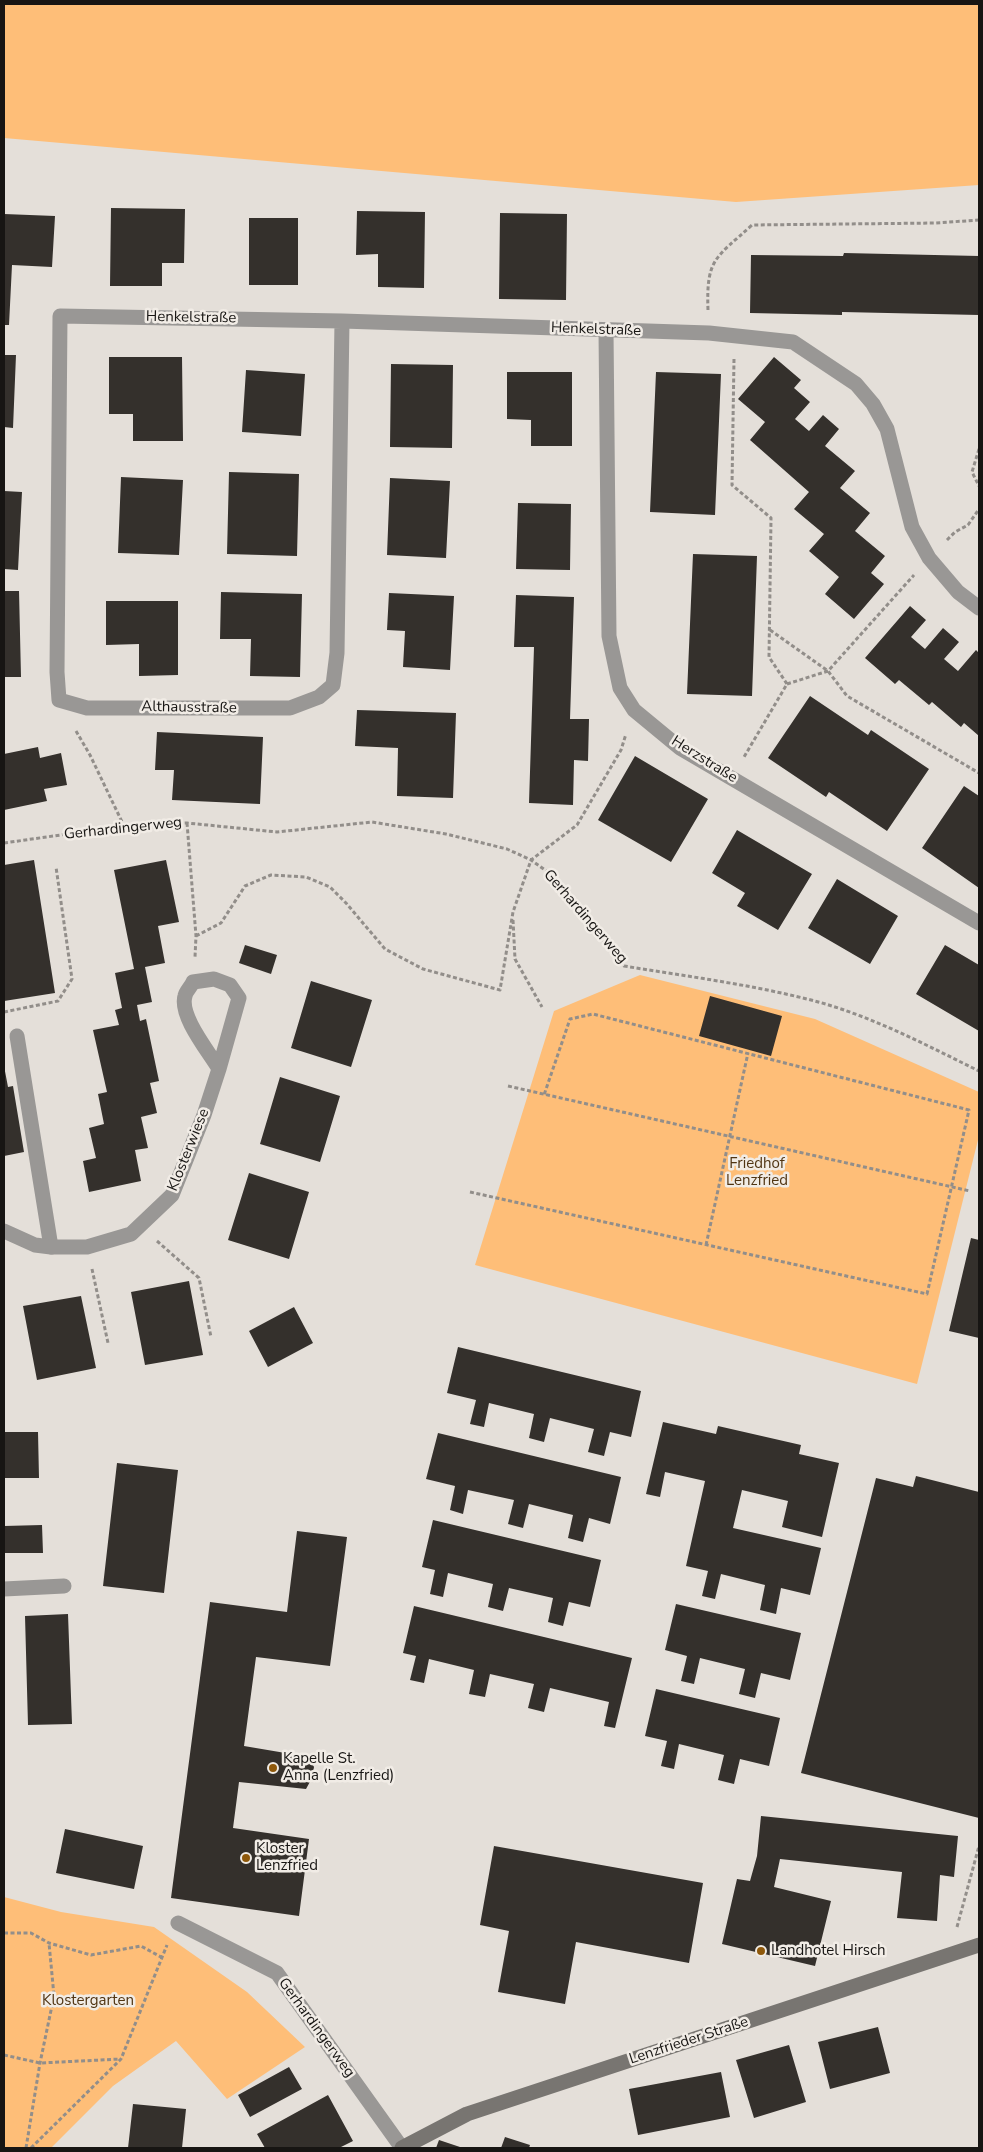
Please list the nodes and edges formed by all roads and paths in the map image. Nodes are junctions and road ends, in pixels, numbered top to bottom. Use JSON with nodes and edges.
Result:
{"nodes":[{"id":1,"x":979,"y":220,"type":"edge"},
{"id":2,"x":342,"y":321,"type":"junction"},
{"id":3,"x":606,"y":331,"type":"junction"},
{"id":4,"x":708,"y":333,"type":"junction"},
{"id":5,"x":735,"y":336,"type":"junction"},
{"id":6,"x":979,"y":449,"type":"edge"},
{"id":7,"x":979,"y":486,"type":"edge"},
{"id":8,"x":979,"y":509,"type":"edge"},
{"id":9,"x":929,"y":558,"type":"junction"},
{"id":10,"x":979,"y":608,"type":"edge"},
{"id":11,"x":770,"y":630,"type":"junction"},
{"id":12,"x":828,"y":672,"type":"junction"},
{"id":13,"x":787,"y":684,"type":"junction"},
{"id":14,"x":58,"y":700,"type":"junction"},
{"id":15,"x":634,"y":710,"type":"junction"},
{"id":16,"x":979,"y":773,"type":"edge"},
{"id":17,"x":732,"y":778,"type":"junction"},
{"id":18,"x":187,"y":823,"type":"junction"},
{"id":19,"x":124,"y":826,"type":"junction"},
{"id":20,"x":4,"y":843,"type":"edge"},
{"id":21,"x":531,"y":860,"type":"junction"},
{"id":22,"x":56,"y":867,"type":"dead end"},
{"id":23,"x":513,"y":912,"type":"junction"},
{"id":24,"x":979,"y":923,"type":"edge"},
{"id":25,"x":196,"y":936,"type":"junction"},
{"id":26,"x":193,"y":982,"type":"junction"},
{"id":27,"x":542,"y":1007,"type":"dead end"},
{"id":28,"x":4,"y":1012,"type":"edge"},
{"id":29,"x":17,"y":1036,"type":"dead end"},
{"id":30,"x":748,"y":1054,"type":"junction"},
{"id":31,"x":219,"y":1069,"type":"junction"},
{"id":32,"x":979,"y":1071,"type":"edge"},
{"id":33,"x":508,"y":1086,"type":"dead end"},
{"id":34,"x":544,"y":1095,"type":"junction"},
{"id":35,"x":729,"y":1136,"type":"junction"},
{"id":36,"x":951,"y":1186,"type":"junction"},
{"id":37,"x":970,"y":1191,"type":"dead end"},
{"id":38,"x":470,"y":1192,"type":"dead end"},
{"id":39,"x":140,"y":1225,"type":"junction"},
{"id":40,"x":4,"y":1231,"type":"edge"},
{"id":41,"x":706,"y":1245,"type":"junction"},
{"id":42,"x":51,"y":1247,"type":"junction"},
{"id":43,"x":87,"y":1247,"type":"junction"},
{"id":44,"x":211,"y":1337,"type":"dead end"},
{"id":45,"x":108,"y":1343,"type":"dead end"},
{"id":46,"x":64,"y":1586,"type":"dead end"},
{"id":47,"x":4,"y":1588,"type":"edge"},
{"id":48,"x":979,"y":1846,"type":"edge"},
{"id":49,"x":178,"y":1923,"type":"joint"},
{"id":50,"x":4,"y":1933,"type":"edge"},
{"id":51,"x":49,"y":1943,"type":"junction"},
{"id":52,"x":979,"y":1945,"type":"edge"},
{"id":53,"x":949,"y":1954,"type":"junction"},
{"id":54,"x":160,"y":1957,"type":"junction"},
{"id":55,"x":4,"y":2055,"type":"edge"},
{"id":56,"x":121,"y":2059,"type":"junction"},
{"id":57,"x":40,"y":2063,"type":"junction"},
{"id":58,"x":26,"y":2148,"type":"edge"},
{"id":59,"x":31,"y":2148,"type":"edge"},
{"id":60,"x":402,"y":2148,"type":"edge"}],
"edges":[{"from":1,"to":4,"type":"path"},
{"from":2,"to":3,"type":"street","name":"Henkelstraße"},
{"from":2,"to":14,"type":"street","name":"Althausstraße"},
{"from":2,"to":14,"type":"street","name":"Henkelstraße"},
{"from":3,"to":4,"type":"street","name":"Henkelstraße"},
{"from":3,"to":15,"type":"street","name":"Herzstraße"},
{"from":4,"to":5,"type":"street","name":"Henkelstraße"},
{"from":5,"to":9,"type":"street","name":"Henkelstraße"},
{"from":5,"to":11,"type":"path"},
{"from":6,"to":7,"type":"path"},
{"from":8,"to":9,"type":"path"},
{"from":9,"to":10,"type":"street","name":"Henkelstraße"},
{"from":9,"to":12,"type":"path"},
{"from":11,"to":12,"type":"path"},
{"from":11,"to":13,"type":"path"},
{"from":12,"to":13,"type":"path"},
{"from":12,"to":16,"type":"path"},
{"from":13,"to":17,"type":"path"},
{"from":14,"to":19,"type":"path"},
{"from":15,"to":17,"type":"street","name":"Herzstraße"},
{"from":15,"to":21,"type":"path"},
{"from":17,"to":24,"type":"street","name":"Herzstraße"},
{"from":18,"to":19,"type":"path","name":"Gerhardingerweg"},
{"from":18,"to":21,"type":"path","name":"Gerhardingerweg"},
{"from":18,"to":25,"type":"path"},
{"from":19,"to":20,"type":"path","name":"Gerhardingerweg"},
{"from":21,"to":23,"type":"path"},
{"from":21,"to":32,"type":"path","name":"Gerhardingerweg"},
{"from":22,"to":28,"type":"path"},
{"from":23,"to":25,"type":"path"},
{"from":23,"to":27,"type":"path"},
{"from":25,"to":26,"type":"path"},
{"from":26,"to":31,"type":"street"},
{"from":26,"to":31,"type":"street","name":"Klosterwiese"},
{"from":29,"to":42,"type":"street"},
{"from":30,"to":34,"type":"path"},
{"from":30,"to":35,"type":"path"},
{"from":30,"to":36,"type":"path"},
{"from":31,"to":39,"type":"street","name":"Klosterwiese"},
{"from":33,"to":34,"type":"path"},
{"from":34,"to":35,"type":"path"},
{"from":35,"to":36,"type":"path"},
{"from":35,"to":41,"type":"path"},
{"from":36,"to":37,"type":"path"},
{"from":36,"to":41,"type":"path"},
{"from":38,"to":41,"type":"path"},
{"from":39,"to":43,"type":"street","name":"Klosterwiese"},
{"from":39,"to":44,"type":"path"},
{"from":40,"to":42,"type":"street","name":"Klosterwiese"},
{"from":42,"to":43,"type":"street","name":"Klosterwiese"},
{"from":43,"to":45,"type":"path"},
{"from":46,"to":47,"type":"street"},
{"from":48,"to":53,"type":"path"},
{"from":49,"to":54,"type":"path"},
{"from":49,"to":60,"type":"street","name":"Gerhardingerweg"},
{"from":50,"to":51,"type":"path"},
{"from":51,"to":54,"type":"path"},
{"from":51,"to":57,"type":"path"},
{"from":52,"to":53,"type":"street","name":"Lenzfrieder Straße"},
{"from":53,"to":60,"type":"street","name":"Lenzfrieder Straße"},
{"from":54,"to":56,"type":"path"},
{"from":55,"to":57,"type":"path"},
{"from":56,"to":57,"type":"path"},
{"from":56,"to":59,"type":"path"},
{"from":57,"to":58,"type":"path"}]}
